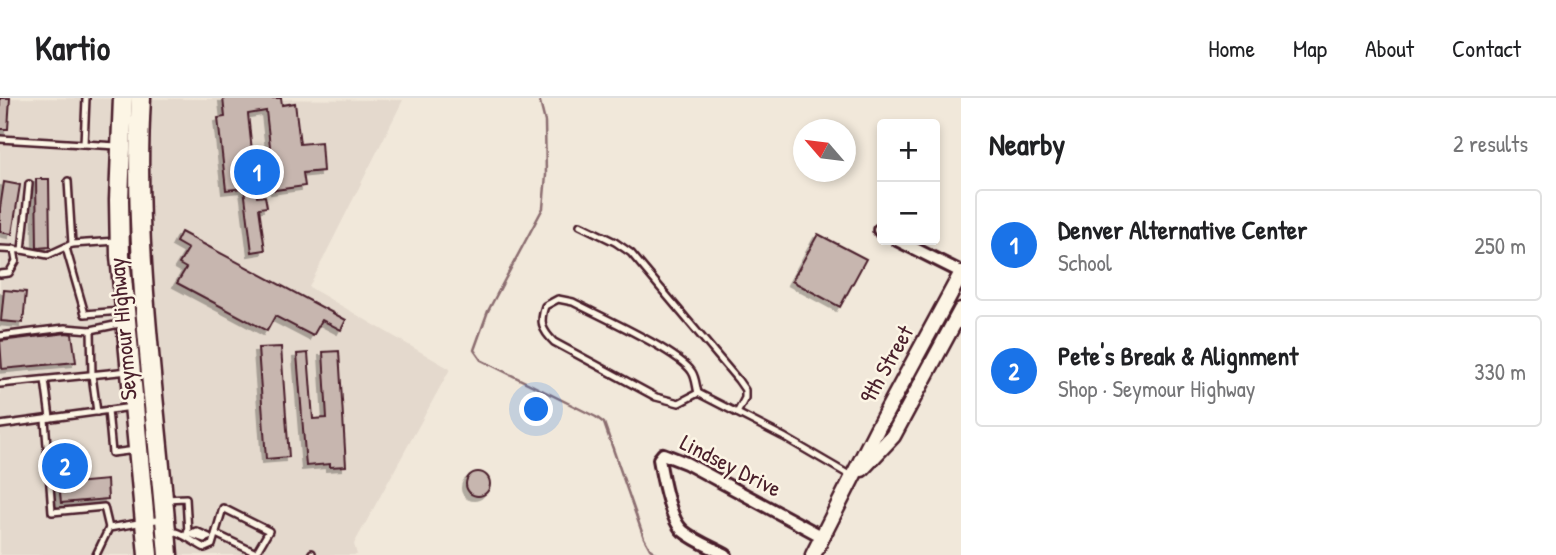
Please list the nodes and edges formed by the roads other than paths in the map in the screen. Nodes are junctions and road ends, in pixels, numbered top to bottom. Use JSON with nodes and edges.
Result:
{"nodes":[{"id":1,"x":86,"y":98,"type":"edge"},
{"id":2,"x":123,"y":98,"type":"edge"},
{"id":3,"x":141,"y":98,"type":"edge"},
{"id":4,"x":0,"y":139,"type":"edge"},
{"id":5,"x":84,"y":144,"type":"junction"},
{"id":6,"x":120,"y":146,"type":"junction"},
{"id":7,"x":68,"y":181,"type":"dead end"},
{"id":8,"x":29,"y":184,"type":"dead end"},
{"id":9,"x":119,"y":188,"type":"junction"},
{"id":10,"x":138,"y":188,"type":"junction"},
{"id":11,"x":580,"y":225,"type":"dead end"},
{"id":12,"x":120,"y":241,"type":"junction"},
{"id":13,"x":907,"y":245,"type":"edge"},
{"id":14,"x":69,"y":246,"type":"junction"},
{"id":15,"x":0,"y":249,"type":"edge"},
{"id":16,"x":18,"y":249,"type":"junction"},
{"id":17,"x":961,"y":273,"type":"edge"},
{"id":18,"x":0,"y":274,"type":"edge"},
{"id":19,"x":961,"y":310,"type":"edge"},
{"id":20,"x":125,"y":317,"type":"junction"},
{"id":21,"x":91,"y":330,"type":"junction"},
{"id":22,"x":0,"y":336,"type":"edge"},
{"id":23,"x":147,"y":342,"type":"junction"},
{"id":24,"x":128,"y":346,"type":"junction"},
{"id":25,"x":130,"y":370,"type":"junction"},
{"id":26,"x":92,"y":375,"type":"junction"},
{"id":27,"x":45,"y":380,"type":"junction"},
{"id":28,"x":0,"y":384,"type":"edge"},
{"id":29,"x":698,"y":393,"type":"junction"},
{"id":30,"x":134,"y":407,"type":"junction"},
{"id":31,"x":108,"y":410,"type":"junction"},
{"id":32,"x":97,"y":412,"type":"junction"},
{"id":33,"x":737,"y":413,"type":"junction"},
{"id":34,"x":47,"y":418,"type":"junction"},
{"id":35,"x":0,"y":425,"type":"edge"},
{"id":36,"x":138,"y":450,"type":"junction"},
{"id":37,"x":854,"y":478,"type":"junction"},
{"id":38,"x":163,"y":499,"type":"junction"},
{"id":39,"x":145,"y":522,"type":"junction"},
{"id":40,"x":109,"y":528,"type":"junction"},
{"id":41,"x":175,"y":537,"type":"edge"},
{"id":42,"x":213,"y":537,"type":"junction"},
{"id":43,"x":823,"y":537,"type":"junction"},
{"id":44,"x":257,"y":551,"type":"junction"},
{"id":45,"x":96,"y":555,"type":"edge"},
{"id":46,"x":148,"y":555,"type":"edge"},
{"id":47,"x":263,"y":555,"type":"edge"},
{"id":48,"x":726,"y":555,"type":"edge"},
{"id":49,"x":813,"y":555,"type":"edge"}],
"edges":[{"from":1,"to":5,"type":"lane"},
{"from":2,"to":6,"type":"main road","name":"Seymour Highway"},
{"from":3,"to":10,"type":"main road","name":"Seymour Highway"},
{"from":4,"to":5,"type":"lane"},
{"from":5,"to":6,"type":"lane"},
{"from":6,"to":9,"type":"main road","name":"Seymour Highway"},
{"from":7,"to":14,"type":"lane"},
{"from":8,"to":16,"type":"lane"},
{"from":9,"to":10,"type":"main road"},
{"from":9,"to":12,"type":"main road","name":"Seymour Highway"},
{"from":10,"to":23,"type":"main road","name":"Seymour Highway"},
{"from":11,"to":33,"type":"lane"},
{"from":12,"to":14,"type":"lane"},
{"from":12,"to":20,"type":"main road","name":"Seymour Highway"},
{"from":13,"to":17,"type":"street"},
{"from":14,"to":16,"type":"lane"},
{"from":14,"to":20,"type":"lane"},
{"from":15,"to":16,"type":"lane"},
{"from":16,"to":18,"type":"lane"},
{"from":17,"to":37,"type":"street","name":"9th Street"},
{"from":19,"to":37,"type":"street","name":"9th Street"},
{"from":20,"to":21,"type":"lane"},
{"from":20,"to":24,"type":"main road","name":"Seymour Highway"},
{"from":21,"to":22,"type":"lane"},
{"from":21,"to":26,"type":"lane"},
{"from":23,"to":24,"type":"main road"},
{"from":23,"to":38,"type":"main road","name":"Seymour Highway"},
{"from":24,"to":25,"type":"main road","name":"Seymour Highway"},
{"from":25,"to":26,"type":"lane"},
{"from":25,"to":30,"type":"main road","name":"Seymour Highway"},
{"from":26,"to":27,"type":"lane"},
{"from":26,"to":32,"type":"lane"},
{"from":27,"to":28,"type":"lane"},
{"from":27,"to":34,"type":"lane"},
{"from":29,"to":29,"type":"lane"},
{"from":29,"to":33,"type":"lane"},
{"from":30,"to":31,"type":"lane"},
{"from":30,"to":36,"type":"main road","name":"Seymour Highway"},
{"from":31,"to":32,"type":"lane"},
{"from":31,"to":36,"type":"lane"},
{"from":32,"to":34,"type":"lane"},
{"from":33,"to":37,"type":"lane"},
{"from":34,"to":35,"type":"lane"},
{"from":34,"to":40,"type":"lane"},
{"from":36,"to":39,"type":"main road","name":"Seymour Highway"},
{"from":37,"to":43,"type":"street","name":"9th Street"},
{"from":38,"to":41,"type":"main road","name":"Seymour Highway"},
{"from":38,"to":41,"type":"lane"},
{"from":39,"to":40,"type":"lane"},
{"from":39,"to":41,"type":"lane"},
{"from":39,"to":46,"type":"main road","name":"Seymour Highway"},
{"from":40,"to":45,"type":"lane"},
{"from":41,"to":42,"type":"lane"},
{"from":41,"to":42,"type":"lane"},
{"from":42,"to":44,"type":"lane"},
{"from":42,"to":44,"type":"lane"},
{"from":43,"to":48,"type":"street","name":"Lindsey Drive"},
{"from":43,"to":49,"type":"street","name":"9th Street"},
{"from":44,"to":47,"type":"lane"}]}
